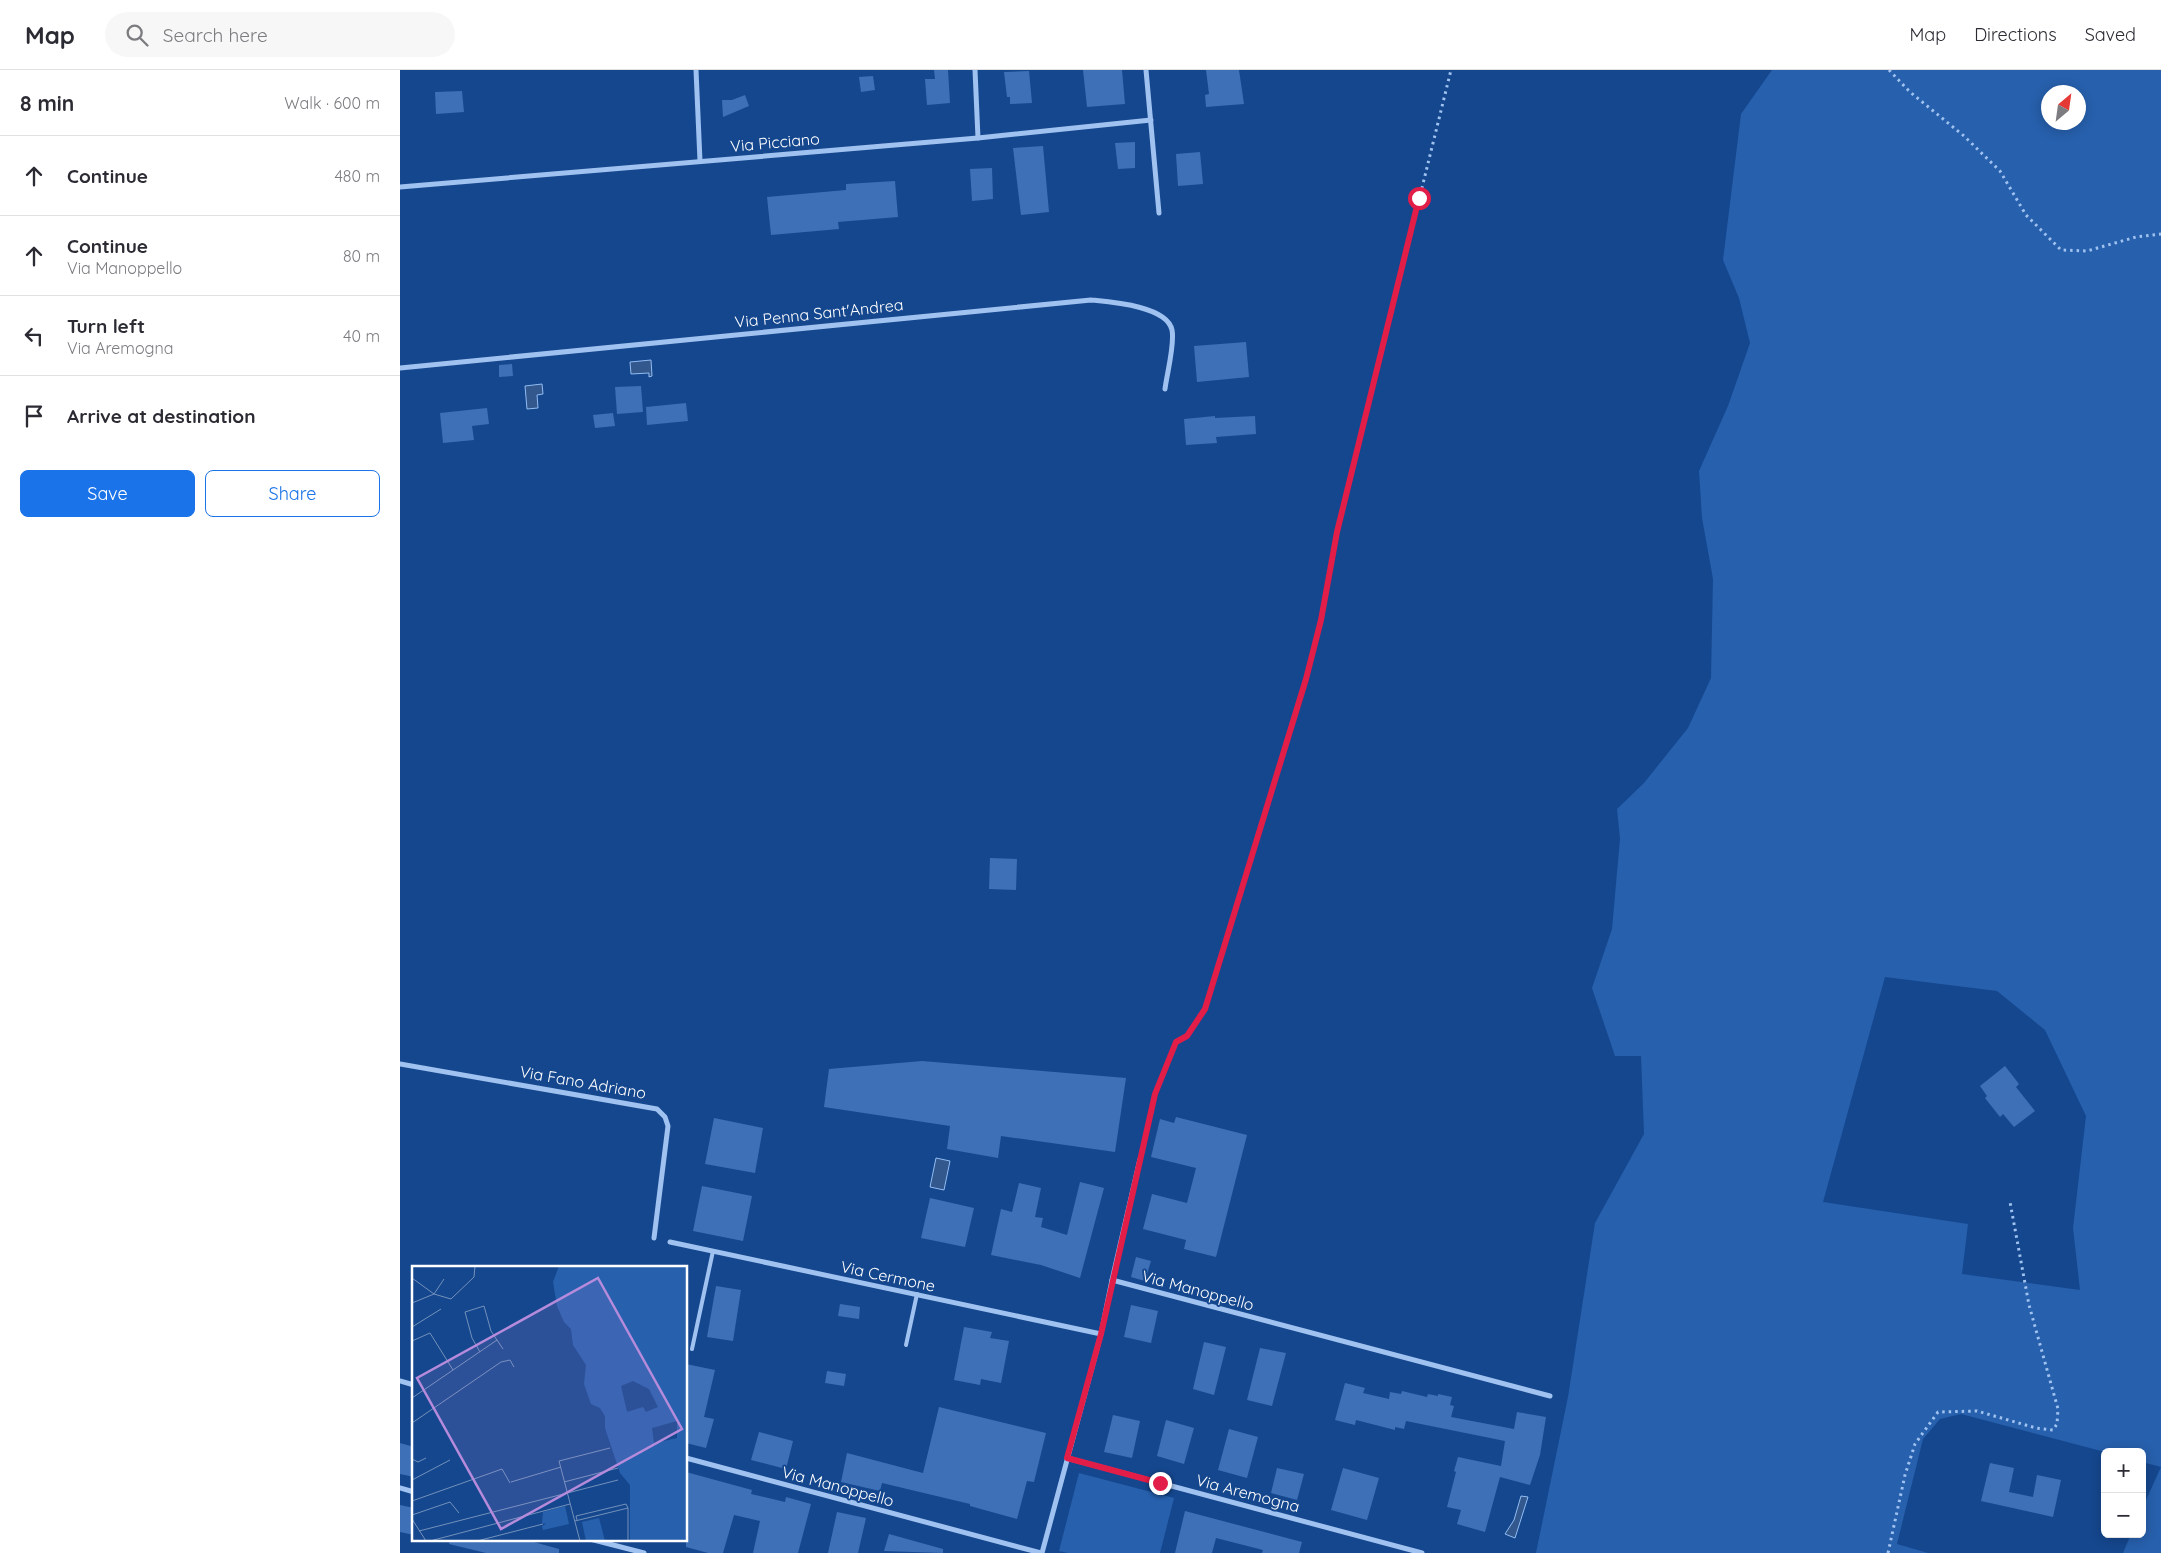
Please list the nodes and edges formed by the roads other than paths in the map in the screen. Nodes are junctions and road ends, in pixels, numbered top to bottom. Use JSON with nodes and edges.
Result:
{"nodes":[{"id":1,"x":696,"y":70,"type":"edge"},
{"id":2,"x":975,"y":70,"type":"edge"},
{"id":3,"x":1146,"y":70,"type":"edge"},
{"id":4,"x":1152,"y":120,"type":"junction"},
{"id":5,"x":978,"y":138,"type":"junction"},
{"id":6,"x":700,"y":161,"type":"junction"},
{"id":7,"x":400,"y":187,"type":"edge"},
{"id":8,"x":1159,"y":213,"type":"dead end"},
{"id":9,"x":400,"y":368,"type":"edge"},
{"id":10,"x":1165,"y":388,"type":"dead end"},
{"id":11,"x":400,"y":1064,"type":"edge"},
{"id":12,"x":1140,"y":1158,"type":"road end"},
{"id":13,"x":654,"y":1238,"type":"dead end"},
{"id":14,"x":670,"y":1242,"type":"dead end"},
{"id":15,"x":713,"y":1251,"type":"junction"},
{"id":16,"x":1112,"y":1280,"type":"junction"},
{"id":17,"x":917,"y":1294,"type":"junction"},
{"id":18,"x":1101,"y":1334,"type":"junction"},
{"id":19,"x":906,"y":1344,"type":"dead end"},
{"id":20,"x":692,"y":1349,"type":"dead end"},
{"id":21,"x":1550,"y":1396,"type":"dead end"},
{"id":22,"x":1067,"y":1458,"type":"junction"},
{"id":23,"x":688,"y":1459,"type":"edge"},
{"id":24,"x":594,"y":1540,"type":"edge"},
{"id":25,"x":644,"y":1553,"type":"edge"},
{"id":26,"x":1041,"y":1553,"type":"edge"},
{"id":27,"x":1422,"y":1553,"type":"edge"}],
"edges":[{"from":1,"to":6,"type":"street"},
{"from":2,"to":5,"type":"street"},
{"from":3,"to":4,"type":"street"},
{"from":4,"to":5,"type":"street","name":"Via Picciano"},
{"from":4,"to":8,"type":"street"},
{"from":5,"to":6,"type":"street","name":"Via Picciano"},
{"from":6,"to":7,"type":"street","name":"Via Picciano"},
{"from":9,"to":10,"type":"street","name":"Via Penna Sant'Andrea"},
{"from":11,"to":13,"type":"street","name":"Via Fano Adriano"},
{"from":12,"to":16,"type":"street"},
{"from":14,"to":15,"type":"street","name":"Via Cermone"},
{"from":15,"to":17,"type":"street","name":"Via Cermone"},
{"from":15,"to":20,"type":"lane"},
{"from":16,"to":18,"type":"street","name":"Via Manoppello"},
{"from":16,"to":21,"type":"street","name":"Via Manoppello"},
{"from":17,"to":18,"type":"street","name":"Via Cermone"},
{"from":17,"to":19,"type":"lane"},
{"from":18,"to":22,"type":"street","name":"Via Manoppello"},
{"from":22,"to":26,"type":"street","name":"Via Manoppello"},
{"from":22,"to":27,"type":"street","name":"Via Aremogna"},
{"from":23,"to":26,"type":"street","name":"Via Manoppello"},
{"from":24,"to":25,"type":"street"}]}
